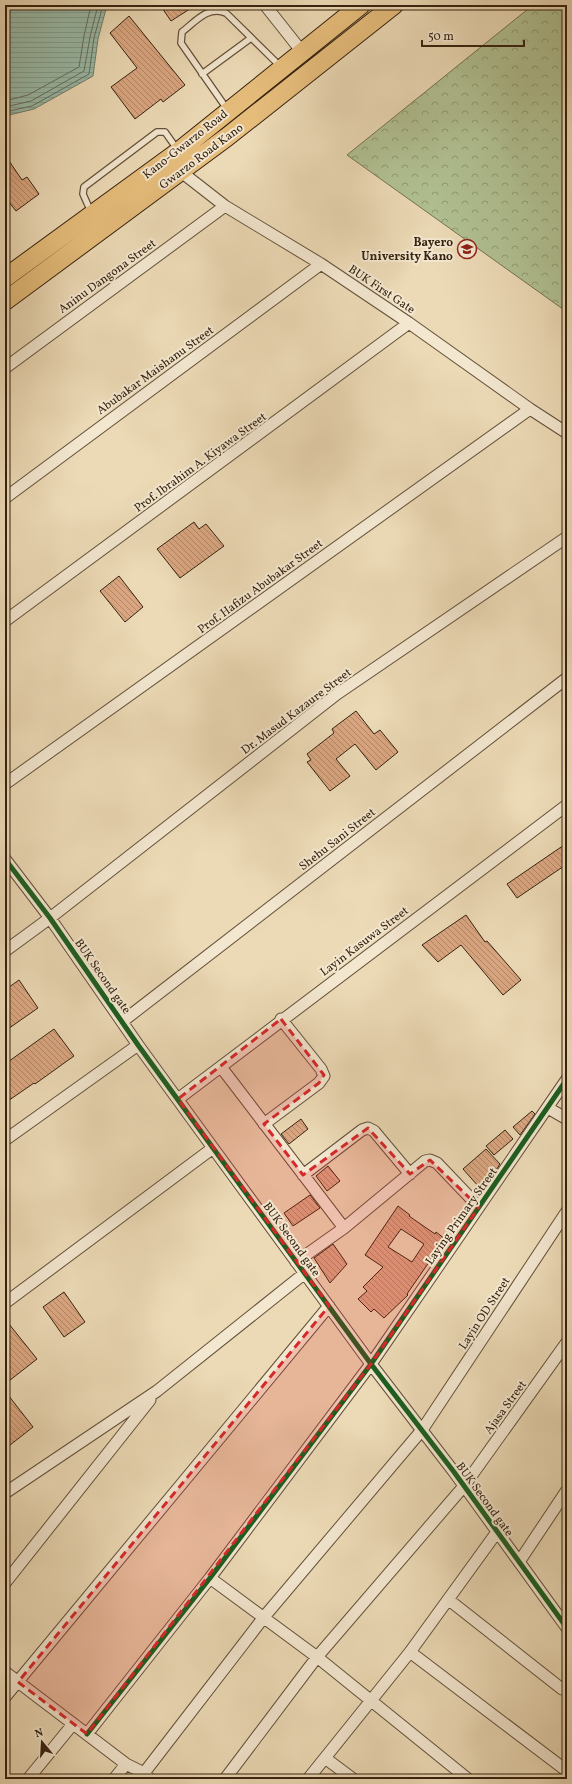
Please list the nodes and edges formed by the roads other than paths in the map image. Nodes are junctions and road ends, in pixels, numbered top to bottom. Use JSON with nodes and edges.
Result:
{"nodes":[{"id":1,"x":264,"y":5,"type":"edge"},
{"id":2,"x":362,"y":5,"type":"edge"},
{"id":3,"x":394,"y":5,"type":"edge"},
{"id":4,"x":251,"y":38,"type":"junction"},
{"id":5,"x":303,"y":53,"type":"junction"},
{"id":6,"x":282,"y":69,"type":"junction"},
{"id":7,"x":202,"y":74,"type":"junction"},
{"id":8,"x":228,"y":111,"type":"junction"},
{"id":9,"x":179,"y":151,"type":"junction"},
{"id":10,"x":180,"y":171,"type":"junction"},
{"id":11,"x":225,"y":206,"type":"junction"},
{"id":12,"x":92,"y":214,"type":"junction"},
{"id":13,"x":321,"y":264,"type":"junction"},
{"id":14,"x":5,"y":278,"type":"edge"},
{"id":15,"x":5,"y":302,"type":"edge"},
{"id":16,"x":410,"y":323,"type":"junction"},
{"id":17,"x":5,"y":368,"type":"edge"},
{"id":18,"x":530,"y":409,"type":"junction"},
{"id":19,"x":567,"y":433,"type":"edge"},
{"id":20,"x":5,"y":498,"type":"edge"},
{"id":21,"x":567,"y":537,"type":"edge"},
{"id":22,"x":5,"y":621,"type":"edge"},
{"id":23,"x":567,"y":678,"type":"edge"},
{"id":24,"x":5,"y":784,"type":"edge"},
{"id":25,"x":567,"y":805,"type":"edge"},
{"id":26,"x":5,"y":859,"type":"edge"},
{"id":27,"x":50,"y":918,"type":"junction"},
{"id":28,"x":5,"y":951,"type":"edge"},
{"id":29,"x":281,"y":1020,"type":"junction"},
{"id":30,"x":122,"y":1021,"type":"junction"},
{"id":31,"x":138,"y":1045,"type":"junction"},
{"id":32,"x":221,"y":1067,"type":"junction"},
{"id":33,"x":567,"y":1079,"type":"edge"},
{"id":34,"x":178,"y":1099,"type":"junction"},
{"id":35,"x":548,"y":1108,"type":"junction"},
{"id":36,"x":567,"y":1119,"type":"edge"},
{"id":37,"x":264,"y":1124,"type":"junction"},
{"id":38,"x":5,"y":1140,"type":"edge"},
{"id":39,"x":213,"y":1148,"type":"junction"},
{"id":40,"x":303,"y":1174,"type":"junction"},
{"id":41,"x":410,"y":1174,"type":"junction"},
{"id":42,"x":479,"y":1207,"type":"junction"},
{"id":43,"x":567,"y":1211,"type":"edge"},
{"id":44,"x":344,"y":1228,"type":"junction"},
{"id":45,"x":296,"y":1262,"type":"junction"},
{"id":46,"x":305,"y":1273,"type":"junction"},
{"id":47,"x":5,"y":1303,"type":"edge"},
{"id":48,"x":329,"y":1306,"type":"junction"},
{"id":49,"x":567,"y":1342,"type":"edge"},
{"id":50,"x":370,"y":1364,"type":"junction"},
{"id":51,"x":157,"y":1391,"type":"junction"},
{"id":52,"x":422,"y":1430,"type":"junction"},
{"id":53,"x":464,"y":1486,"type":"junction"},
{"id":54,"x":567,"y":1490,"type":"edge"},
{"id":55,"x":5,"y":1492,"type":"edge"},
{"id":56,"x":497,"y":1532,"type":"junction"},
{"id":57,"x":519,"y":1562,"type":"junction"},
{"id":58,"x":210,"y":1578,"type":"junction"},
{"id":59,"x":5,"y":1583,"type":"edge"},
{"id":60,"x":449,"y":1600,"type":"junction"},
{"id":61,"x":264,"y":1617,"type":"junction"},
{"id":62,"x":565,"y":1621,"type":"edge"},
{"id":63,"x":410,"y":1652,"type":"junction"},
{"id":64,"x":317,"y":1657,"type":"junction"},
{"id":65,"x":5,"y":1672,"type":"edge"},
{"id":66,"x":18,"y":1682,"type":"junction"},
{"id":67,"x":567,"y":1690,"type":"edge"},
{"id":68,"x":5,"y":1697,"type":"edge"},
{"id":69,"x":372,"y":1702,"type":"junction"},
{"id":70,"x":73,"y":1724,"type":"junction"},
{"id":71,"x":87,"y":1734,"type":"junction"},
{"id":72,"x":325,"y":1758,"type":"junction"},
{"id":73,"x":126,"y":1764,"type":"junction"},
{"id":74,"x":567,"y":1771,"type":"edge"},
{"id":75,"x":147,"y":1776,"type":"edge"},
{"id":76,"x":28,"y":1779,"type":"edge"},
{"id":77,"x":114,"y":1779,"type":"edge"},
{"id":78,"x":225,"y":1779,"type":"edge"},
{"id":79,"x":308,"y":1779,"type":"edge"},
{"id":80,"x":353,"y":1779,"type":"edge"},
{"id":81,"x":468,"y":1779,"type":"edge"}],
"edges":[{"from":1,"to":5,"type":"street"},
{"from":2,"to":5,"type":"main road","name":"Kano-Gwarzo Road"},
{"from":3,"to":10,"type":"main road","name":"Gwarzo Road Kano"},
{"from":4,"to":6,"type":"lane"},
{"from":4,"to":7,"type":"lane"},
{"from":4,"to":7,"type":"lane"},
{"from":5,"to":6,"type":"main road","name":"Kano-Gwarzo Road"},
{"from":6,"to":8,"type":"main road","name":"Kano-Gwarzo Road"},
{"from":7,"to":8,"type":"lane"},
{"from":8,"to":9,"type":"main road","name":"Kano-Gwarzo Road"},
{"from":9,"to":12,"type":"main road","name":"Kano-Gwarzo Road"},
{"from":9,"to":12,"type":"lane"},
{"from":10,"to":11,"type":"street","name":"BUK First Gate"},
{"from":10,"to":15,"type":"main road","name":"Gwarzo Road Kano"},
{"from":11,"to":13,"type":"street","name":"BUK First Gate"},
{"from":11,"to":17,"type":"street","name":"Aninu Dangona Street"},
{"from":12,"to":14,"type":"main road","name":"Kano-Gwarzo Road"},
{"from":13,"to":16,"type":"street","name":"BUK First Gate"},
{"from":13,"to":20,"type":"street","name":"Abubakar Maishanu Street"},
{"from":16,"to":18,"type":"street","name":"BUK First Gate"},
{"from":16,"to":22,"type":"street","name":"Prof. Ibrahim A. Kiyawa Street"},
{"from":18,"to":19,"type":"street","name":"BUK First Gate"},
{"from":18,"to":24,"type":"street","name":"Prof. Hafizu Abubakar Street"},
{"from":21,"to":27,"type":"street","name":"Dr. Masud Kazaure Street"},
{"from":23,"to":30,"type":"street","name":"Shehu Sani Street"},
{"from":25,"to":29,"type":"street","name":"Layin Kasuwa Street"},
{"from":26,"to":27,"type":"street","name":"BUK Second gate"},
{"from":27,"to":28,"type":"street","name":"Dr. Masud Kazaure Street"},
{"from":27,"to":30,"type":"street","name":"BUK Second gate"},
{"from":29,"to":32,"type":"street","name":"Layin Kasuwa Street"},
{"from":29,"to":37,"type":"street"},
{"from":30,"to":31,"type":"street","name":"BUK Second gate"},
{"from":31,"to":34,"type":"street","name":"BUK Second gate"},
{"from":31,"to":38,"type":"street"},
{"from":32,"to":34,"type":"street","name":"Layin Kasuwa Street"},
{"from":32,"to":37,"type":"street"},
{"from":33,"to":35,"type":"street","name":"Laying Primary Street"},
{"from":34,"to":39,"type":"street","name":"BUK Second gate"},
{"from":35,"to":36,"type":"street"},
{"from":35,"to":42,"type":"street","name":"Laying Primary Street"},
{"from":37,"to":40,"type":"street"},
{"from":39,"to":45,"type":"street","name":"BUK Second gate"},
{"from":39,"to":47,"type":"street"},
{"from":40,"to":41,"type":"street"},
{"from":40,"to":44,"type":"street"},
{"from":41,"to":42,"type":"street"},
{"from":41,"to":44,"type":"street"},
{"from":42,"to":50,"type":"street","name":"Laying Primary Street"},
{"from":43,"to":52,"type":"street","name":"Layin OD Street"},
{"from":44,"to":45,"type":"street"},
{"from":45,"to":46,"type":"street","name":"BUK Second gate"},
{"from":46,"to":48,"type":"street","name":"BUK Second gate"},
{"from":46,"to":51,"type":"street"},
{"from":48,"to":50,"type":"street","name":"BUK Second gate"},
{"from":48,"to":66,"type":"street"},
{"from":49,"to":53,"type":"street","name":"Ajasa Street"},
{"from":50,"to":52,"type":"street","name":"BUK Second gate"},
{"from":50,"to":58,"type":"street","name":"Laying Primary Street"},
{"from":51,"to":55,"type":"street"},
{"from":51,"to":59,"type":"street"},
{"from":52,"to":53,"type":"street","name":"BUK Second gate"},
{"from":52,"to":61,"type":"street","name":"Layin OD Street"},
{"from":53,"to":56,"type":"street","name":"BUK Second gate"},
{"from":53,"to":64,"type":"street","name":"Ajasa Street"},
{"from":54,"to":57,"type":"street"},
{"from":56,"to":57,"type":"street","name":"BUK Second gate"},
{"from":56,"to":60,"type":"street"},
{"from":57,"to":62,"type":"street","name":"BUK Second gate"},
{"from":58,"to":61,"type":"street"},
{"from":58,"to":71,"type":"street","name":"Laying Primary Street"},
{"from":60,"to":63,"type":"street"},
{"from":60,"to":67,"type":"street"},
{"from":61,"to":64,"type":"street"},
{"from":61,"to":75,"type":"street","name":"Layin OD Street"},
{"from":63,"to":69,"type":"street"},
{"from":63,"to":74,"type":"street"},
{"from":64,"to":69,"type":"street"},
{"from":64,"to":78,"type":"street","name":"Ajasa Street"},
{"from":65,"to":66,"type":"street"},
{"from":66,"to":68,"type":"street"},
{"from":66,"to":70,"type":"street"},
{"from":69,"to":72,"type":"street"},
{"from":69,"to":81,"type":"street"},
{"from":70,"to":71,"type":"street"},
{"from":70,"to":76,"type":"street"},
{"from":71,"to":73,"type":"street"},
{"from":72,"to":79,"type":"street"},
{"from":72,"to":80,"type":"street"},
{"from":73,"to":75,"type":"street"},
{"from":73,"to":77,"type":"street"}]}
